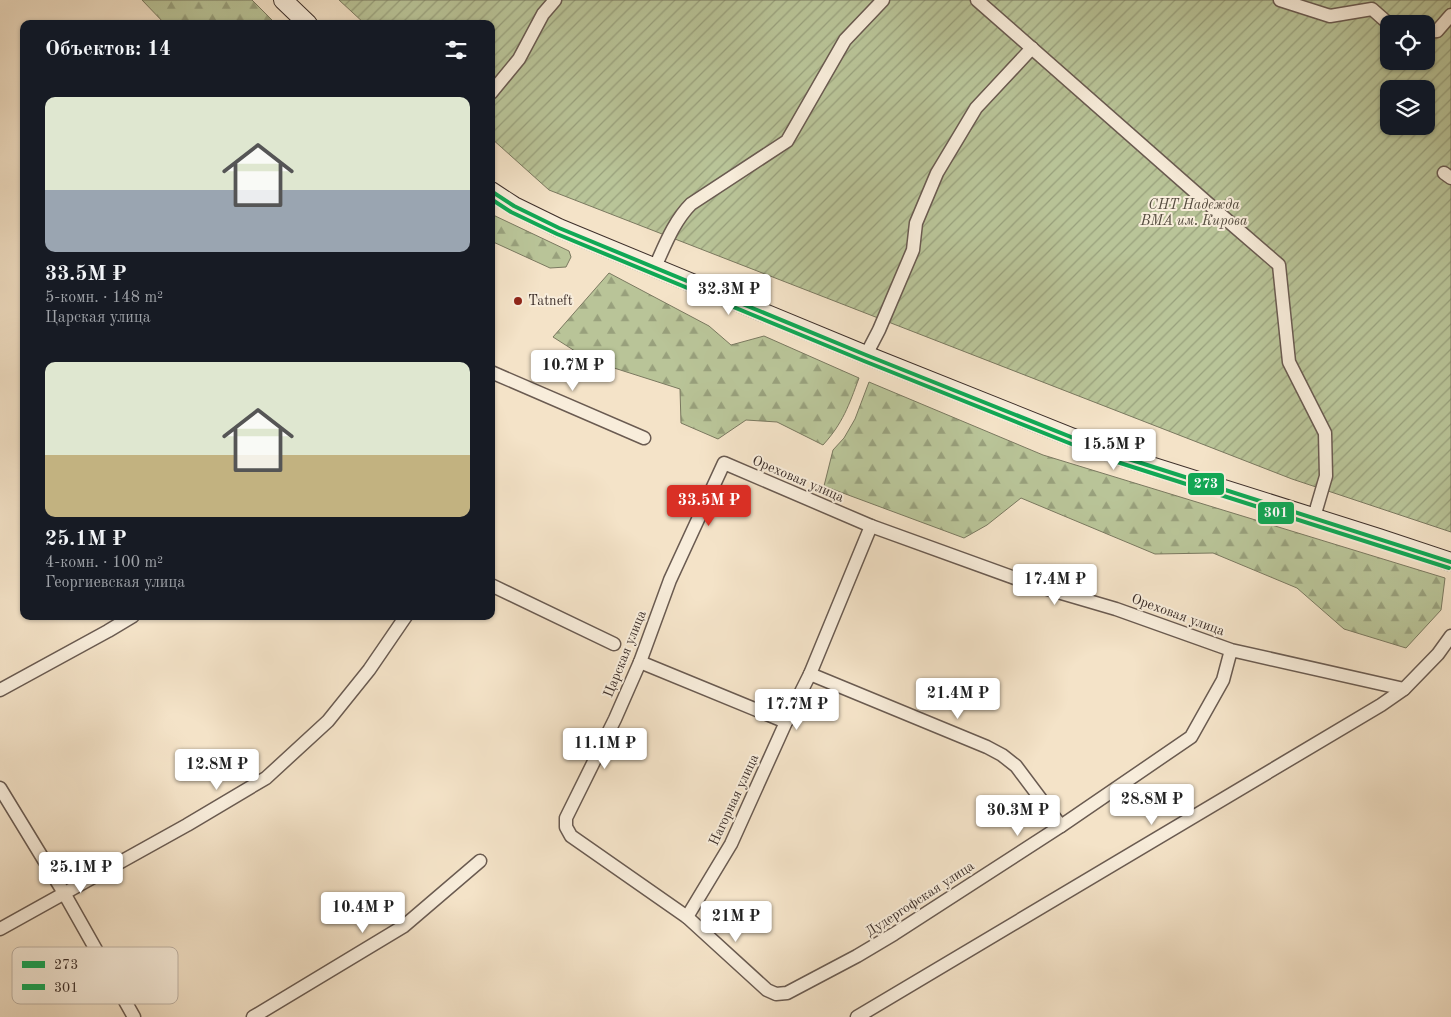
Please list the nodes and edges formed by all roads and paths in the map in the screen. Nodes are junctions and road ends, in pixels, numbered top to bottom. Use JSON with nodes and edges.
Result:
{"nodes":[{"id":1,"x":283,"y":0,"type":"edge"},
{"id":2,"x":555,"y":0,"type":"edge"},
{"id":3,"x":883,"y":0,"type":"edge"},
{"id":4,"x":977,"y":0,"type":"edge"},
{"id":5,"x":1286,"y":1,"type":"edge"},
{"id":6,"x":1451,"y":15,"type":"edge"},
{"id":7,"x":1380,"y":16,"type":"edge"},
{"id":8,"x":304,"y":20,"type":"edge"},
{"id":9,"x":1435,"y":32,"type":"edge"},
{"id":10,"x":1032,"y":48,"type":"junction"},
{"id":11,"x":495,"y":87,"type":"edge"},
{"id":12,"x":495,"y":194,"type":"edge"},
{"id":13,"x":655,"y":268,"type":"junction"},
{"id":14,"x":866,"y":355,"type":"junction"},
{"id":15,"x":495,"y":374,"type":"edge"},
{"id":16,"x":644,"y":438,"type":"dead end"},
{"id":17,"x":724,"y":463,"type":"joint"},
{"id":18,"x":1314,"y":517,"type":"junction"},
{"id":19,"x":871,"y":526,"type":"junction"},
{"id":20,"x":1451,"y":562,"type":"edge"},
{"id":21,"x":495,"y":587,"type":"edge"},
{"id":22,"x":126,"y":620,"type":"edge"},
{"id":23,"x":403,"y":620,"type":"edge"},
{"id":24,"x":1451,"y":636,"type":"edge"},
{"id":25,"x":614,"y":644,"type":"dead end"},
{"id":26,"x":1231,"y":650,"type":"junction"},
{"id":27,"x":640,"y":662,"type":"junction"},
{"id":28,"x":810,"y":674,"type":"junction"},
{"id":29,"x":1404,"y":689,"type":"junction"},
{"id":30,"x":0,"y":690,"type":"edge"},
{"id":31,"x":786,"y":722,"type":"junction"},
{"id":32,"x":0,"y":788,"type":"edge"},
{"id":33,"x":1060,"y":826,"type":"junction"},
{"id":34,"x":480,"y":861,"type":"dead end"},
{"id":35,"x":64,"y":893,"type":"junction"},
{"id":36,"x":686,"y":917,"type":"junction"},
{"id":37,"x":0,"y":929,"type":"edge"},
{"id":38,"x":94,"y":947,"type":"edge"},
{"id":39,"x":127,"y":1004,"type":"edge"},
{"id":40,"x":134,"y":1017,"type":"edge"},
{"id":41,"x":253,"y":1017,"type":"edge"},
{"id":42,"x":857,"y":1017,"type":"edge"}],
"edges":[{"from":1,"to":8,"type":"main road"},
{"from":2,"to":11,"type":"street"},
{"from":3,"to":13,"type":"street"},
{"from":4,"to":10,"type":"street"},
{"from":5,"to":7,"type":"street"},
{"from":6,"to":9,"type":"street"},
{"from":10,"to":14,"type":"street"},
{"from":10,"to":18,"type":"street"},
{"from":12,"to":13,"type":"main road"},
{"from":13,"to":14,"type":"main road"},
{"from":14,"to":18,"type":"main road"},
{"from":15,"to":16,"type":"street"},
{"from":17,"to":19,"type":"street","name":"Ореховая улица"},
{"from":17,"to":27,"type":"street","name":"Царская улица"},
{"from":18,"to":20,"type":"main road"},
{"from":19,"to":26,"type":"street","name":"Ореховая улица"},
{"from":19,"to":28,"type":"street","name":"Нагорная улица"},
{"from":21,"to":25,"type":"street"},
{"from":22,"to":30,"type":"street"},
{"from":23,"to":35,"type":"street"},
{"from":24,"to":29,"type":"street"},
{"from":26,"to":29,"type":"street","name":"Ореховая улица"},
{"from":26,"to":33,"type":"street","name":"Дудергофская улица"},
{"from":27,"to":31,"type":"street"},
{"from":27,"to":36,"type":"street","name":"Царская улица"},
{"from":28,"to":31,"type":"street","name":"Нагорная улица"},
{"from":28,"to":33,"type":"street"},
{"from":29,"to":42,"type":"street"},
{"from":31,"to":36,"type":"street","name":"Нагорная улица"},
{"from":32,"to":35,"type":"street"},
{"from":33,"to":36,"type":"street","name":"Дудергофская улица"},
{"from":34,"to":41,"type":"street"},
{"from":35,"to":37,"type":"street"},
{"from":35,"to":38,"type":"street"},
{"from":39,"to":40,"type":"street"}]}
